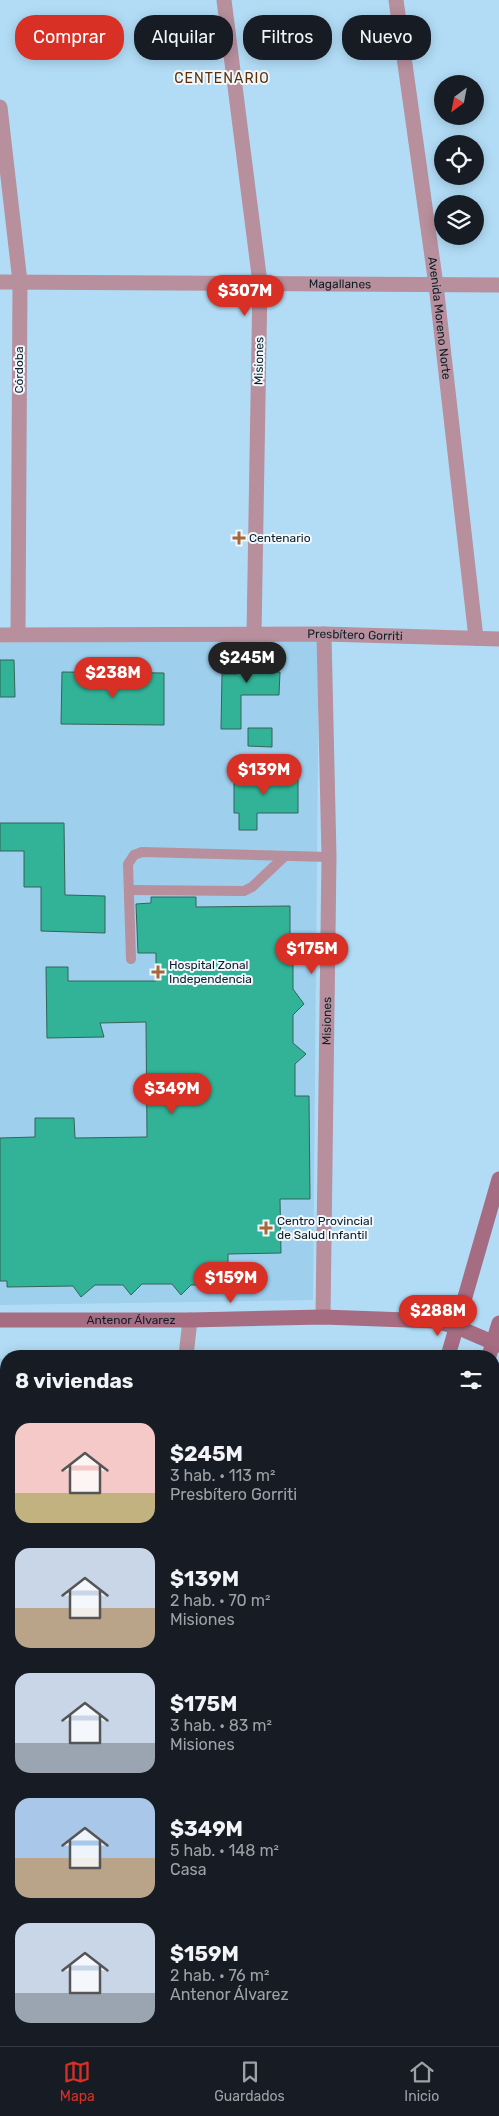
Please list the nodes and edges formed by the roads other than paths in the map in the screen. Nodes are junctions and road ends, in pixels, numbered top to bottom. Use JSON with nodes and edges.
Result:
{"nodes":[{"id":1,"x":224,"y":0,"type":"edge"},
{"id":2,"x":396,"y":0,"type":"edge"},
{"id":3,"x":0,"y":107,"type":"edge"},
{"id":4,"x":2,"y":134,"type":"edge"},
{"id":5,"x":0,"y":282,"type":"edge"},
{"id":6,"x":20,"y":282,"type":"junction"},
{"id":7,"x":260,"y":283,"type":"junction"},
{"id":8,"x":436,"y":285,"type":"junction"},
{"id":9,"x":499,"y":285,"type":"edge"},
{"id":10,"x":18,"y":634,"type":"junction"},
{"id":11,"x":254,"y":634,"type":"junction"},
{"id":12,"x":324,"y":634,"type":"junction"},
{"id":13,"x":0,"y":635,"type":"edge"},
{"id":14,"x":476,"y":638,"type":"junction"},
{"id":15,"x":499,"y":639,"type":"edge"},
{"id":16,"x":285,"y":856,"type":"junction"},
{"id":17,"x":329,"y":857,"type":"junction"},
{"id":18,"x":129,"y":890,"type":"junction"},
{"id":19,"x":131,"y":959,"type":"dead end"},
{"id":20,"x":499,"y":1179,"type":"edge"},
{"id":21,"x":323,"y":1317,"type":"junction"},
{"id":22,"x":0,"y":1320,"type":"edge"},
{"id":23,"x":190,"y":1320,"type":"junction"},
{"id":24,"x":499,"y":1323,"type":"edge"},
{"id":25,"x":457,"y":1327,"type":"junction"},
{"id":26,"x":494,"y":1348,"type":"edge"},
{"id":27,"x":187,"y":1350,"type":"edge"},
{"id":28,"x":450,"y":1350,"type":"edge"}],
"edges":[{"from":1,"to":7,"type":"street","name":"Misiones"},
{"from":2,"to":8,"type":"street","name":"Avenida Moreno Norte"},
{"from":3,"to":4,"type":"street","name":"Córdoba"},
{"from":4,"to":6,"type":"street","name":"Córdoba"},
{"from":5,"to":6,"type":"street","name":"Magallanes"},
{"from":6,"to":7,"type":"street","name":"Magallanes"},
{"from":6,"to":10,"type":"street","name":"Córdoba"},
{"from":7,"to":8,"type":"street","name":"Magallanes"},
{"from":7,"to":11,"type":"street","name":"Misiones"},
{"from":8,"to":9,"type":"street","name":"Magallanes"},
{"from":8,"to":14,"type":"street","name":"Avenida Moreno Norte"},
{"from":10,"to":11,"type":"street","name":"Presbítero Gorriti"},
{"from":10,"to":13,"type":"street","name":"Presbítero Gorriti"},
{"from":11,"to":12,"type":"street","name":"Presbítero Gorriti"},
{"from":12,"to":14,"type":"street","name":"Presbítero Gorriti"},
{"from":12,"to":17,"type":"street","name":"Misiones"},
{"from":14,"to":15,"type":"street","name":"Presbítero Gorriti"},
{"from":16,"to":17,"type":"lane"},
{"from":16,"to":18,"type":"lane"},
{"from":16,"to":18,"type":"lane"},
{"from":17,"to":21,"type":"street","name":"Misiones"},
{"from":18,"to":19,"type":"lane"},
{"from":20,"to":25,"type":"main road"},
{"from":21,"to":23,"type":"main road","name":"Antenor Álvarez"},
{"from":21,"to":25,"type":"main road","name":"Antenor Álvarez"},
{"from":22,"to":23,"type":"main road","name":"Antenor Álvarez"},
{"from":23,"to":27,"type":"street"},
{"from":24,"to":26,"type":"main road"},
{"from":25,"to":26,"type":"main road","name":"Antenor Álvarez"},
{"from":25,"to":28,"type":"main road"}]}
